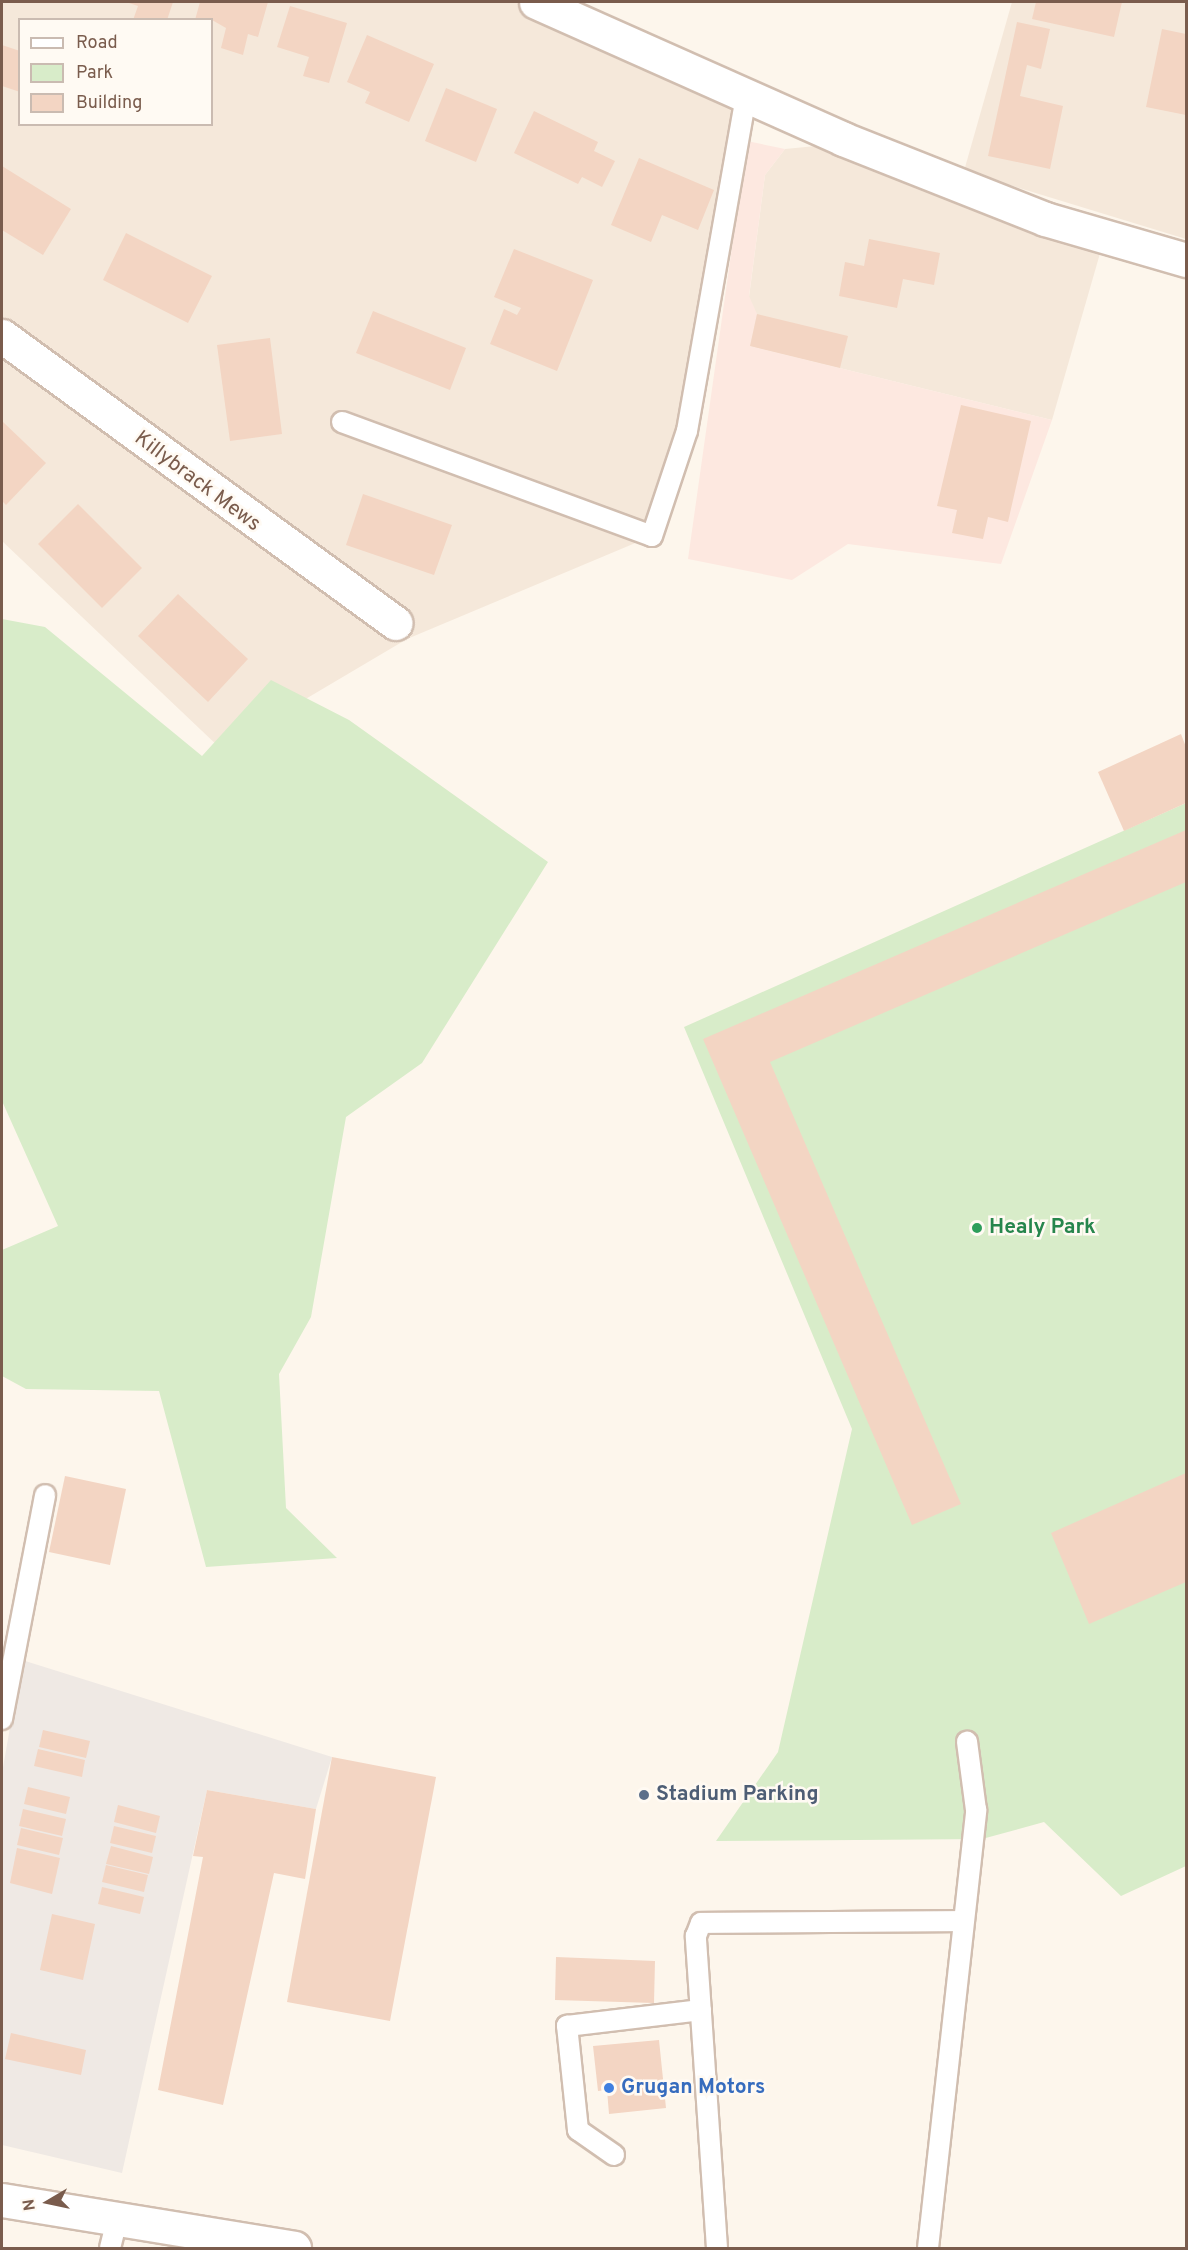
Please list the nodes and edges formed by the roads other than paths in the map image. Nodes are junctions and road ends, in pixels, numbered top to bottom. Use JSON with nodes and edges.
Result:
{"nodes":[{"id":1,"x":536,"y":2,"type":"edge"},
{"id":2,"x":746,"y":95,"type":"junction"},
{"id":3,"x":1186,"y":260,"type":"edge"},
{"id":4,"x":2,"y":336,"type":"edge"},
{"id":5,"x":342,"y":422,"type":"dead end"},
{"id":6,"x":396,"y":623,"type":"dead end"},
{"id":7,"x":45,"y":1495,"type":"dead end"},
{"id":8,"x":2,"y":1719,"type":"edge"},
{"id":9,"x":967,"y":1742,"type":"dead end"},
{"id":10,"x":960,"y":1921,"type":"junction"},
{"id":11,"x":701,"y":2010,"type":"junction"},
{"id":12,"x":614,"y":2155,"type":"dead end"},
{"id":13,"x":2,"y":2200,"type":"edge"},
{"id":14,"x":118,"y":2216,"type":"junction"},
{"id":15,"x":110,"y":2248,"type":"edge"},
{"id":16,"x":294,"y":2248,"type":"edge"},
{"id":17,"x":717,"y":2248,"type":"edge"},
{"id":18,"x":928,"y":2248,"type":"edge"}],
"edges":[{"from":1,"to":2,"type":"street"},
{"from":2,"to":3,"type":"street"},
{"from":2,"to":5,"type":"lane"},
{"from":4,"to":6,"type":"street","name":"Killybrack Mews"},
{"from":7,"to":8,"type":"lane"},
{"from":9,"to":10,"type":"lane"},
{"from":10,"to":11,"type":"lane"},
{"from":10,"to":18,"type":"lane"},
{"from":11,"to":12,"type":"lane"},
{"from":11,"to":17,"type":"lane"},
{"from":13,"to":14,"type":"street"},
{"from":14,"to":15,"type":"lane"},
{"from":14,"to":16,"type":"street"}]}
